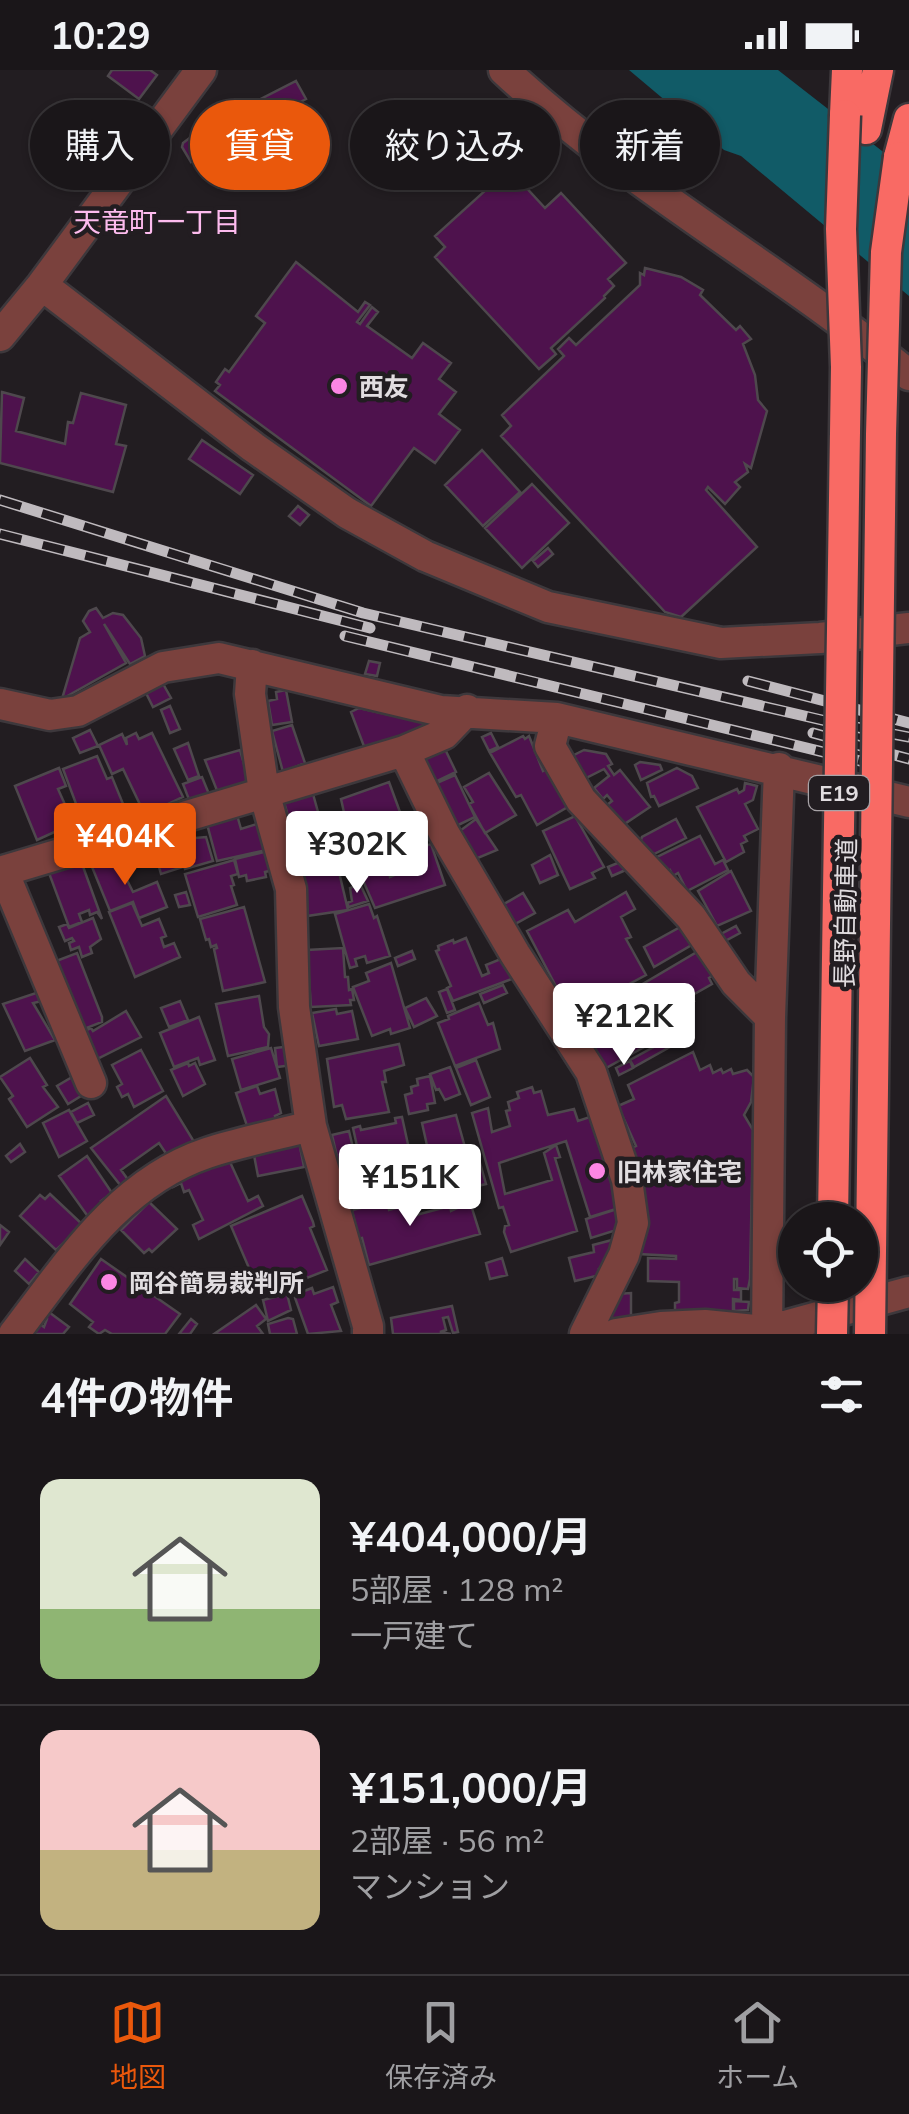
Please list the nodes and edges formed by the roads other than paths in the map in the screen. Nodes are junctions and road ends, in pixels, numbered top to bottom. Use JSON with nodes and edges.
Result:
{"nodes":[{"id":1,"x":201,"y":70,"type":"edge"},
{"id":2,"x":504,"y":70,"type":"edge"},
{"id":3,"x":846,"y":70,"type":"edge"},
{"id":4,"x":878,"y":70,"type":"edge"},
{"id":5,"x":909,"y":120,"type":"edge"},
{"id":6,"x":909,"y":216,"type":"edge"},
{"id":7,"x":42,"y":285,"type":"junction"},
{"id":8,"x":0,"y":336,"type":"edge"},
{"id":9,"x":846,"y":367,"type":"junction"},
{"id":10,"x":897,"y":374,"type":"edge"},
{"id":11,"x":909,"y":628,"type":"edge"},
{"id":12,"x":252,"y":665,"type":"junction"},
{"id":13,"x":0,"y":704,"type":"edge"},
{"id":14,"x":467,"y":710,"type":"junction"},
{"id":15,"x":557,"y":718,"type":"junction"},
{"id":16,"x":404,"y":751,"type":"junction"},
{"id":17,"x":779,"y":768,"type":"junction"},
{"id":18,"x":264,"y":792,"type":"junction"},
{"id":19,"x":909,"y":802,"type":"edge"},
{"id":20,"x":1,"y":872,"type":"edge"},
{"id":21,"x":770,"y":1017,"type":"junction"},
{"id":22,"x":92,"y":1083,"type":"dead end"},
{"id":23,"x":310,"y":1126,"type":"junction"},
{"id":24,"x":834,"y":1202,"type":"edge"},
{"id":25,"x":909,"y":1292,"type":"edge"},
{"id":26,"x":832,"y":1302,"type":"edge"},
{"id":27,"x":766,"y":1333,"type":"edge"},
{"id":28,"x":14,"y":1334,"type":"edge"},
{"id":29,"x":368,"y":1334,"type":"edge"},
{"id":30,"x":584,"y":1334,"type":"edge"},
{"id":31,"x":616,"y":1334,"type":"edge"},
{"id":32,"x":832,"y":1334,"type":"edge"},
{"id":33,"x":870,"y":1334,"type":"edge"}],
"edges":[{"from":1,"to":7,"type":"street"},
{"from":2,"to":10,"type":"street"},
{"from":3,"to":9,"type":"highway","bridge":true},
{"from":4,"to":9,"type":"highway","bridge":true},
{"from":5,"to":10,"type":"highway","bridge":true},
{"from":6,"to":10,"type":"highway","bridge":true},
{"from":7,"to":8,"type":"street"},
{"from":7,"to":11,"type":"street"},
{"from":9,"to":24,"type":"highway","name":"長野自動車道","number":"E19","bridge":true},
{"from":10,"to":33,"type":"highway","name":"長野自動車道","number":"E19","bridge":true},
{"from":12,"to":13,"type":"street"},
{"from":12,"to":14,"type":"street"},
{"from":12,"to":18,"type":"street"},
{"from":14,"to":15,"type":"street"},
{"from":14,"to":16,"type":"street"},
{"from":15,"to":17,"type":"street"},
{"from":15,"to":21,"type":"street"},
{"from":16,"to":18,"type":"street"},
{"from":16,"to":30,"type":"street"},
{"from":17,"to":19,"type":"street"},
{"from":17,"to":21,"type":"street"},
{"from":18,"to":20,"type":"street"},
{"from":18,"to":23,"type":"street"},
{"from":20,"to":22,"type":"street"},
{"from":21,"to":27,"type":"street"},
{"from":23,"to":28,"type":"street"},
{"from":23,"to":29,"type":"street"},
{"from":25,"to":27,"type":"street"},
{"from":26,"to":32,"type":"highway","bridge":true},
{"from":27,"to":31,"type":"street"}]}
